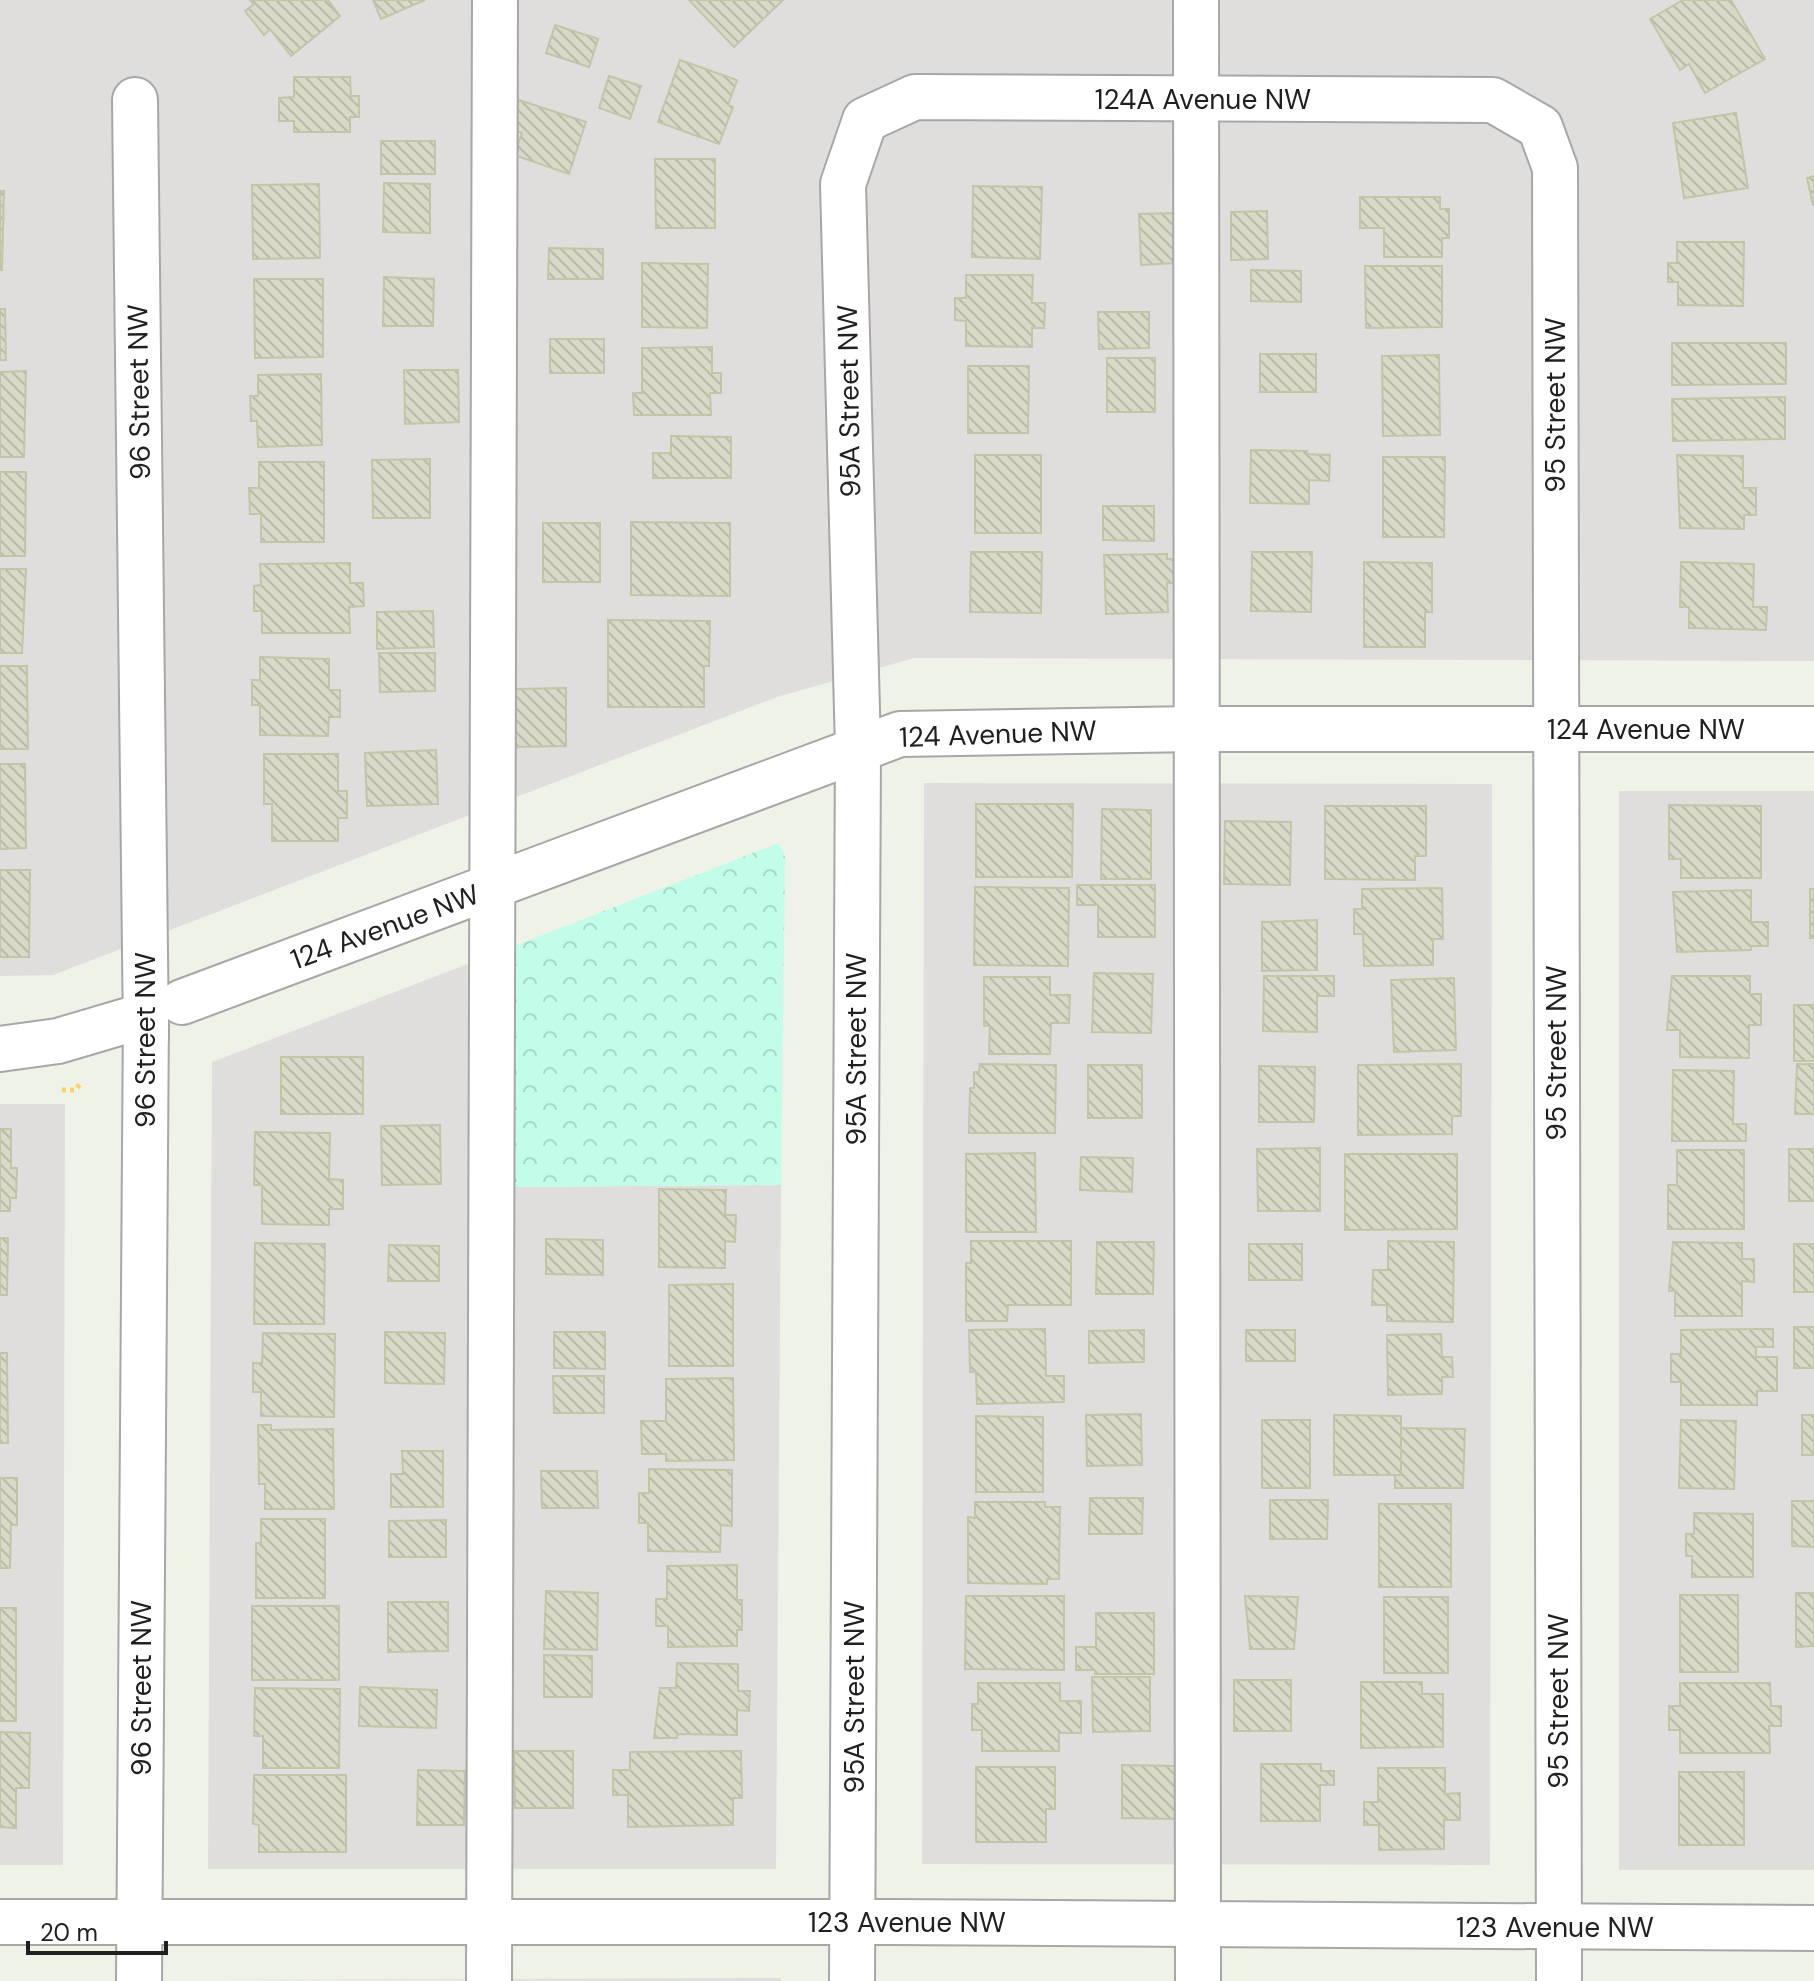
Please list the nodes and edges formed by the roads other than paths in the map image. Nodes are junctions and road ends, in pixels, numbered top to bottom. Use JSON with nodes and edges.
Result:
{"nodes":[{"id":1,"x":495,"y":0,"type":"edge"},
{"id":2,"x":1196,"y":0,"type":"edge"},
{"id":3,"x":1197,"y":99,"type":"junction"},
{"id":4,"x":135,"y":100,"type":"dead end"},
{"id":5,"x":865,"y":120,"type":"joint"},
{"id":6,"x":1540,"y":127,"type":"joint"},
{"id":7,"x":1195,"y":729,"type":"junction"},
{"id":8,"x":1814,"y":729,"type":"edge"},
{"id":9,"x":1555,"y":730,"type":"junction"},
{"id":10,"x":858,"y":748,"type":"junction"},
{"id":11,"x":490,"y":888,"type":"junction"},
{"id":12,"x":158,"y":1018,"type":"junction"},
{"id":13,"x":0,"y":1049,"type":"edge"},
{"id":14,"x":139,"y":1921,"type":"junction"},
{"id":15,"x":0,"y":1922,"type":"edge"},
{"id":16,"x":853,"y":1922,"type":"junction"},
{"id":17,"x":488,"y":1924,"type":"junction"},
{"id":18,"x":1198,"y":1925,"type":"junction"},
{"id":19,"x":1559,"y":1927,"type":"junction"},
{"id":20,"x":1814,"y":1928,"type":"edge"},
{"id":21,"x":139,"y":1981,"type":"edge"},
{"id":22,"x":489,"y":1981,"type":"edge"},
{"id":23,"x":852,"y":1981,"type":"edge"},
{"id":24,"x":1198,"y":1981,"type":"edge"},
{"id":25,"x":1559,"y":1981,"type":"edge"}],
"edges":[{"from":1,"to":11,"type":"street"},
{"from":2,"to":3,"type":"street"},
{"from":3,"to":5,"type":"street","name":"124A Avenue NW"},
{"from":3,"to":6,"type":"street","name":"124A Avenue NW"},
{"from":3,"to":7,"type":"street"},
{"from":4,"to":12,"type":"street","name":"96 Street NW"},
{"from":5,"to":10,"type":"street","name":"95A Street NW"},
{"from":6,"to":9,"type":"street","name":"95 Street NW"},
{"from":7,"to":9,"type":"street","name":"124 Avenue NW"},
{"from":7,"to":10,"type":"street","name":"124 Avenue NW"},
{"from":7,"to":18,"type":"street"},
{"from":8,"to":9,"type":"street","name":"124 Avenue NW"},
{"from":9,"to":19,"type":"street","name":"95 Street NW"},
{"from":10,"to":11,"type":"street","name":"124 Avenue NW"},
{"from":10,"to":16,"type":"street","name":"95A Street NW"},
{"from":11,"to":12,"type":"street","name":"124 Avenue NW"},
{"from":11,"to":17,"type":"street"},
{"from":12,"to":13,"type":"street","name":"124 Avenue NW"},
{"from":12,"to":14,"type":"street","name":"96 Street NW"},
{"from":14,"to":15,"type":"street","name":"123 Avenue NW"},
{"from":14,"to":17,"type":"street","name":"123 Avenue NW"},
{"from":14,"to":21,"type":"street","name":"96 Street NW"},
{"from":16,"to":17,"type":"street","name":"123 Avenue NW"},
{"from":16,"to":18,"type":"street","name":"123 Avenue NW"},
{"from":16,"to":23,"type":"street","name":"95A Street NW"},
{"from":17,"to":22,"type":"street"},
{"from":18,"to":19,"type":"street","name":"123 Avenue NW"},
{"from":18,"to":24,"type":"street"},
{"from":19,"to":20,"type":"street","name":"123 Avenue NW"},
{"from":19,"to":25,"type":"street","name":"95 Street NW"}]}
